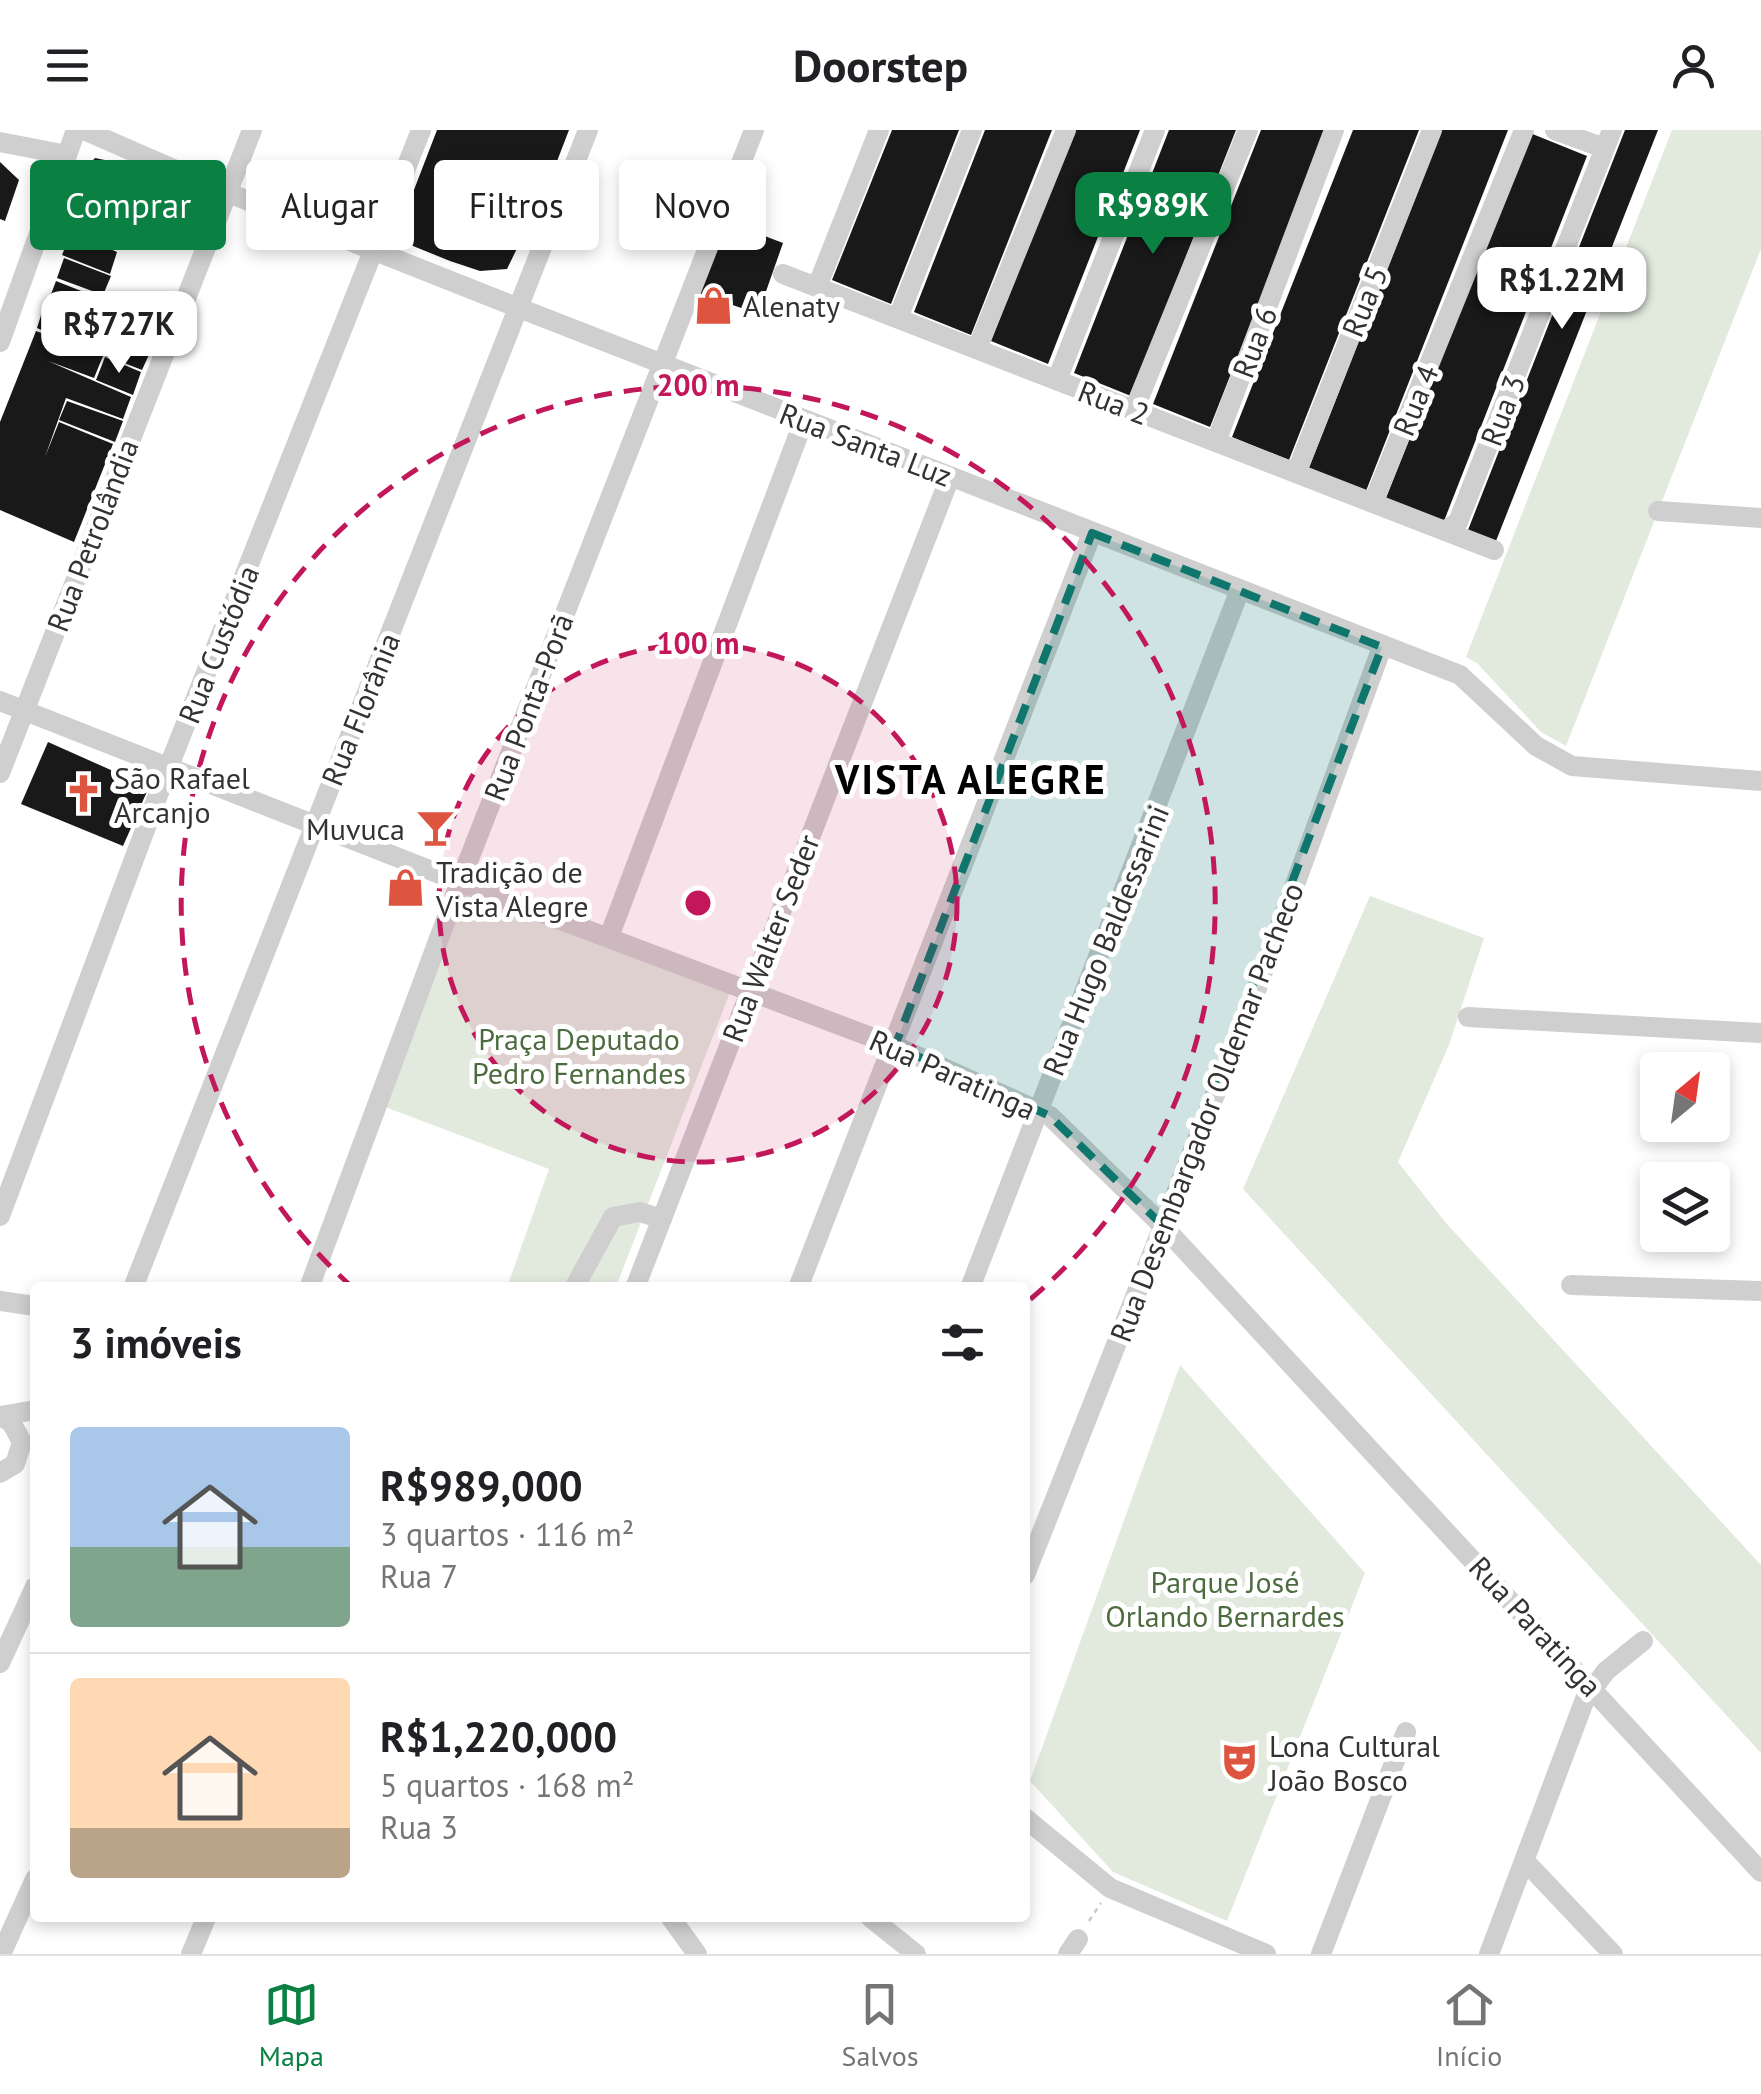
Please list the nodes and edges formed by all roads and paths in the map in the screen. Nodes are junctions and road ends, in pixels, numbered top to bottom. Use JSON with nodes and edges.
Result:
{"nodes":[{"id":1,"x":76,"y":130,"type":"edge"},
{"id":2,"x":84,"y":130,"type":"edge"},
{"id":3,"x":252,"y":130,"type":"edge"},
{"id":4,"x":420,"y":130,"type":"edge"},
{"id":5,"x":588,"y":130,"type":"edge"},
{"id":6,"x":754,"y":130,"type":"edge"},
{"id":7,"x":879,"y":130,"type":"edge"},
{"id":8,"x":972,"y":130,"type":"edge"},
{"id":9,"x":1066,"y":130,"type":"edge"},
{"id":10,"x":1156,"y":130,"type":"edge"},
{"id":11,"x":1248,"y":130,"type":"edge"},
{"id":12,"x":1334,"y":130,"type":"edge"},
{"id":13,"x":1432,"y":130,"type":"edge"},
{"id":14,"x":1524,"y":130,"type":"edge"},
{"id":15,"x":1556,"y":130,"type":"edge"},
{"id":16,"x":1608,"y":139,"type":"edge"},
{"id":17,"x":0,"y":142,"type":"edge"},
{"id":18,"x":67,"y":155,"type":"junction"},
{"id":19,"x":153,"y":160,"type":"edge"},
{"id":20,"x":226,"y":192,"type":"joint"},
{"id":21,"x":203,"y":250,"type":"edge"},
{"id":22,"x":375,"y":251,"type":"junction"},
{"id":23,"x":783,"y":274,"type":"dead end"},
{"id":24,"x":817,"y":287,"type":"junction"},
{"id":25,"x":519,"y":308,"type":"junction"},
{"id":26,"x":898,"y":318,"type":"junction"},
{"id":27,"x":0,"y":342,"type":"edge"},
{"id":28,"x":977,"y":349,"type":"junction"},
{"id":29,"x":662,"y":364,"type":"junction"},
{"id":30,"x":1057,"y":380,"type":"junction"},
{"id":31,"x":1134,"y":410,"type":"junction"},
{"id":32,"x":804,"y":420,"type":"junction"},
{"id":33,"x":1216,"y":442,"type":"junction"},
{"id":34,"x":1296,"y":473,"type":"junction"},
{"id":35,"x":950,"y":476,"type":"junction"},
{"id":36,"x":1373,"y":503,"type":"junction"},
{"id":37,"x":1658,"y":511,"type":"dead end"},
{"id":38,"x":1761,"y":518,"type":"edge"},
{"id":39,"x":1451,"y":527,"type":"junction"},
{"id":40,"x":1092,"y":533,"type":"junction"},
{"id":41,"x":1494,"y":550,"type":"dead end"},
{"id":42,"x":1239,"y":592,"type":"junction"},
{"id":43,"x":1382,"y":647,"type":"junction"},
{"id":44,"x":0,"y":701,"type":"edge"},
{"id":45,"x":24,"y":711,"type":"junction"},
{"id":46,"x":169,"y":766,"type":"junction"},
{"id":47,"x":0,"y":773,"type":"edge"},
{"id":48,"x":1761,"y":781,"type":"edge"},
{"id":49,"x":314,"y":824,"type":"junction"},
{"id":50,"x":460,"y":882,"type":"junction"},
{"id":51,"x":610,"y":937,"type":"junction"},
{"id":52,"x":750,"y":990,"type":"junction"},
{"id":53,"x":1468,"y":1017,"type":"dead end"},
{"id":54,"x":1761,"y":1033,"type":"edge"},
{"id":55,"x":894,"y":1046,"type":"junction"},
{"id":56,"x":1038,"y":1108,"type":"junction"},
{"id":57,"x":0,"y":1216,"type":"edge"},
{"id":58,"x":662,"y":1219,"type":"junction"},
{"id":59,"x":1161,"y":1224,"type":"junction"},
{"id":60,"x":135,"y":1282,"type":"edge"},
{"id":61,"x":311,"y":1282,"type":"edge"},
{"id":62,"x":577,"y":1282,"type":"edge"},
{"id":63,"x":638,"y":1282,"type":"edge"},
{"id":64,"x":800,"y":1282,"type":"edge"},
{"id":65,"x":972,"y":1282,"type":"edge"},
{"id":66,"x":1571,"y":1285,"type":"dead end"},
{"id":67,"x":1761,"y":1291,"type":"edge"},
{"id":68,"x":0,"y":1301,"type":"edge"},
{"id":69,"x":30,"y":1305,"type":"edge"},
{"id":70,"x":30,"y":1411,"type":"edge"},
{"id":71,"x":0,"y":1416,"type":"edge"},
{"id":72,"x":0,"y":1473,"type":"edge"},
{"id":73,"x":1030,"y":1562,"type":"edge"},
{"id":74,"x":30,"y":1598,"type":"edge"},
{"id":75,"x":1643,"y":1641,"type":"dead end"},
{"id":76,"x":0,"y":1663,"type":"edge"},
{"id":77,"x":1592,"y":1686,"type":"junction"},
{"id":78,"x":1406,"y":1732,"type":"dead end"},
{"id":79,"x":1030,"y":1822,"type":"edge"},
{"id":80,"x":1525,"y":1861,"type":"junction"},
{"id":81,"x":1761,"y":1872,"type":"edge"},
{"id":82,"x":1110,"y":1888,"type":"junction"},
{"id":83,"x":30,"y":1891,"type":"edge"},
{"id":84,"x":204,"y":1922,"type":"edge"},
{"id":85,"x":674,"y":1922,"type":"edge"},
{"id":86,"x":876,"y":1922,"type":"edge"},
{"id":87,"x":1073,"y":1947,"type":"edge"},
{"id":88,"x":4,"y":1951,"type":"edge"},
{"id":89,"x":191,"y":1954,"type":"edge"},
{"id":90,"x":696,"y":1954,"type":"edge"},
{"id":91,"x":916,"y":1954,"type":"edge"},
{"id":92,"x":1266,"y":1954,"type":"edge"},
{"id":93,"x":1321,"y":1954,"type":"edge"},
{"id":94,"x":1489,"y":1954,"type":"edge"},
{"id":95,"x":1613,"y":1954,"type":"edge"}],
"edges":[{"from":1,"to":18,"type":"street"},
{"from":2,"to":19,"type":"street","name":"Rua Santa Luz"},
{"from":3,"to":20,"type":"street","name":"Rua Petrolândia"},
{"from":4,"to":22,"type":"street","name":"Rua Custódia"},
{"from":5,"to":25,"type":"street","name":"Rua Florânia"},
{"from":6,"to":29,"type":"street","name":"Rua Ponta-Porã"},
{"from":7,"to":24,"type":"street"},
{"from":8,"to":26,"type":"street"},
{"from":9,"to":28,"type":"street"},
{"from":10,"to":30,"type":"street"},
{"from":11,"to":31,"type":"street"},
{"from":12,"to":33,"type":"street","name":"Rua 6"},
{"from":13,"to":34,"type":"street","name":"Rua 5"},
{"from":14,"to":36,"type":"street","name":"Rua 4"},
{"from":15,"to":16,"type":"street"},
{"from":16,"to":39,"type":"street","name":"Rua 3"},
{"from":17,"to":18,"type":"street"},
{"from":18,"to":27,"type":"street"},
{"from":20,"to":22,"type":"street","name":"Rua Santa Luz"},
{"from":21,"to":45,"type":"street","name":"Rua Petrolândia"},
{"from":22,"to":25,"type":"street","name":"Rua Santa Luz"},
{"from":22,"to":46,"type":"street","name":"Rua Custódia"},
{"from":23,"to":24,"type":"street","name":"Rua 2"},
{"from":24,"to":26,"type":"street","name":"Rua 2"},
{"from":25,"to":29,"type":"street","name":"Rua Santa Luz"},
{"from":25,"to":49,"type":"street","name":"Rua Florânia"},
{"from":26,"to":28,"type":"street","name":"Rua 2"},
{"from":28,"to":30,"type":"street","name":"Rua 2"},
{"from":29,"to":32,"type":"street","name":"Rua Santa Luz"},
{"from":29,"to":50,"type":"street","name":"Rua Ponta-Porã"},
{"from":30,"to":31,"type":"street","name":"Rua 2"},
{"from":31,"to":33,"type":"street","name":"Rua 2"},
{"from":32,"to":35,"type":"street","name":"Rua Santa Luz"},
{"from":32,"to":51,"type":"street"},
{"from":33,"to":34,"type":"street","name":"Rua 2"},
{"from":34,"to":36,"type":"street","name":"Rua 2"},
{"from":35,"to":40,"type":"street","name":"Rua Santa Luz"},
{"from":35,"to":52,"type":"street","name":"Rua Walter Seder"},
{"from":36,"to":39,"type":"street","name":"Rua 2"},
{"from":37,"to":38,"type":"street"},
{"from":39,"to":41,"type":"street","name":"Rua 2"},
{"from":40,"to":42,"type":"street","name":"Rua Santa Luz"},
{"from":40,"to":55,"type":"street"},
{"from":42,"to":43,"type":"street","name":"Rua Santa Luz"},
{"from":42,"to":56,"type":"street","name":"Rua Hugo Baldessarini"},
{"from":43,"to":48,"type":"street","name":"Rua Santa Luz"},
{"from":43,"to":59,"type":"street","name":"Rua Desembargador Oldemar Pacheco"},
{"from":44,"to":45,"type":"street","name":"Rua Paratinga"},
{"from":45,"to":46,"type":"street","name":"Rua Paratinga"},
{"from":45,"to":47,"type":"street","name":"Rua Petrolândia"},
{"from":46,"to":49,"type":"street","name":"Rua Paratinga"},
{"from":46,"to":57,"type":"street","name":"Rua Custódia"},
{"from":49,"to":50,"type":"street","name":"Rua Paratinga"},
{"from":49,"to":60,"type":"street","name":"Rua Florânia"},
{"from":50,"to":51,"type":"street","name":"Rua Paratinga"},
{"from":50,"to":61,"type":"street","name":"Rua Ponta-Porã"},
{"from":51,"to":52,"type":"street","name":"Rua Paratinga"},
{"from":52,"to":55,"type":"street","name":"Rua Paratinga"},
{"from":52,"to":58,"type":"street","name":"Rua Walter Seder"},
{"from":53,"to":54,"type":"street"},
{"from":55,"to":56,"type":"street","name":"Rua Paratinga"},
{"from":55,"to":64,"type":"street"},
{"from":56,"to":59,"type":"street","name":"Rua Paratinga"},
{"from":56,"to":65,"type":"street","name":"Rua Hugo Baldessarini"},
{"from":58,"to":62,"type":"street"},
{"from":58,"to":63,"type":"street","name":"Rua Walter Seder"},
{"from":59,"to":73,"type":"street","name":"Rua Desembargador Oldemar Pacheco"},
{"from":59,"to":77,"type":"street","name":"Rua Paratinga"},
{"from":66,"to":67,"type":"street"},
{"from":68,"to":69,"type":"street"},
{"from":70,"to":71,"type":"street"},
{"from":71,"to":72,"type":"street"},
{"from":74,"to":76,"type":"street"},
{"from":75,"to":77,"type":"street"},
{"from":77,"to":80,"type":"street"},
{"from":77,"to":81,"type":"street","name":"Rua Paratinga"},
{"from":78,"to":93,"type":"street"},
{"from":79,"to":82,"type":"street"},
{"from":80,"to":94,"type":"street"},
{"from":80,"to":95,"type":"street"},
{"from":82,"to":87,"type":"path"},
{"from":82,"to":92,"type":"street"},
{"from":83,"to":88,"type":"street"},
{"from":84,"to":89,"type":"street"},
{"from":85,"to":90,"type":"street"},
{"from":86,"to":91,"type":"street"}]}
